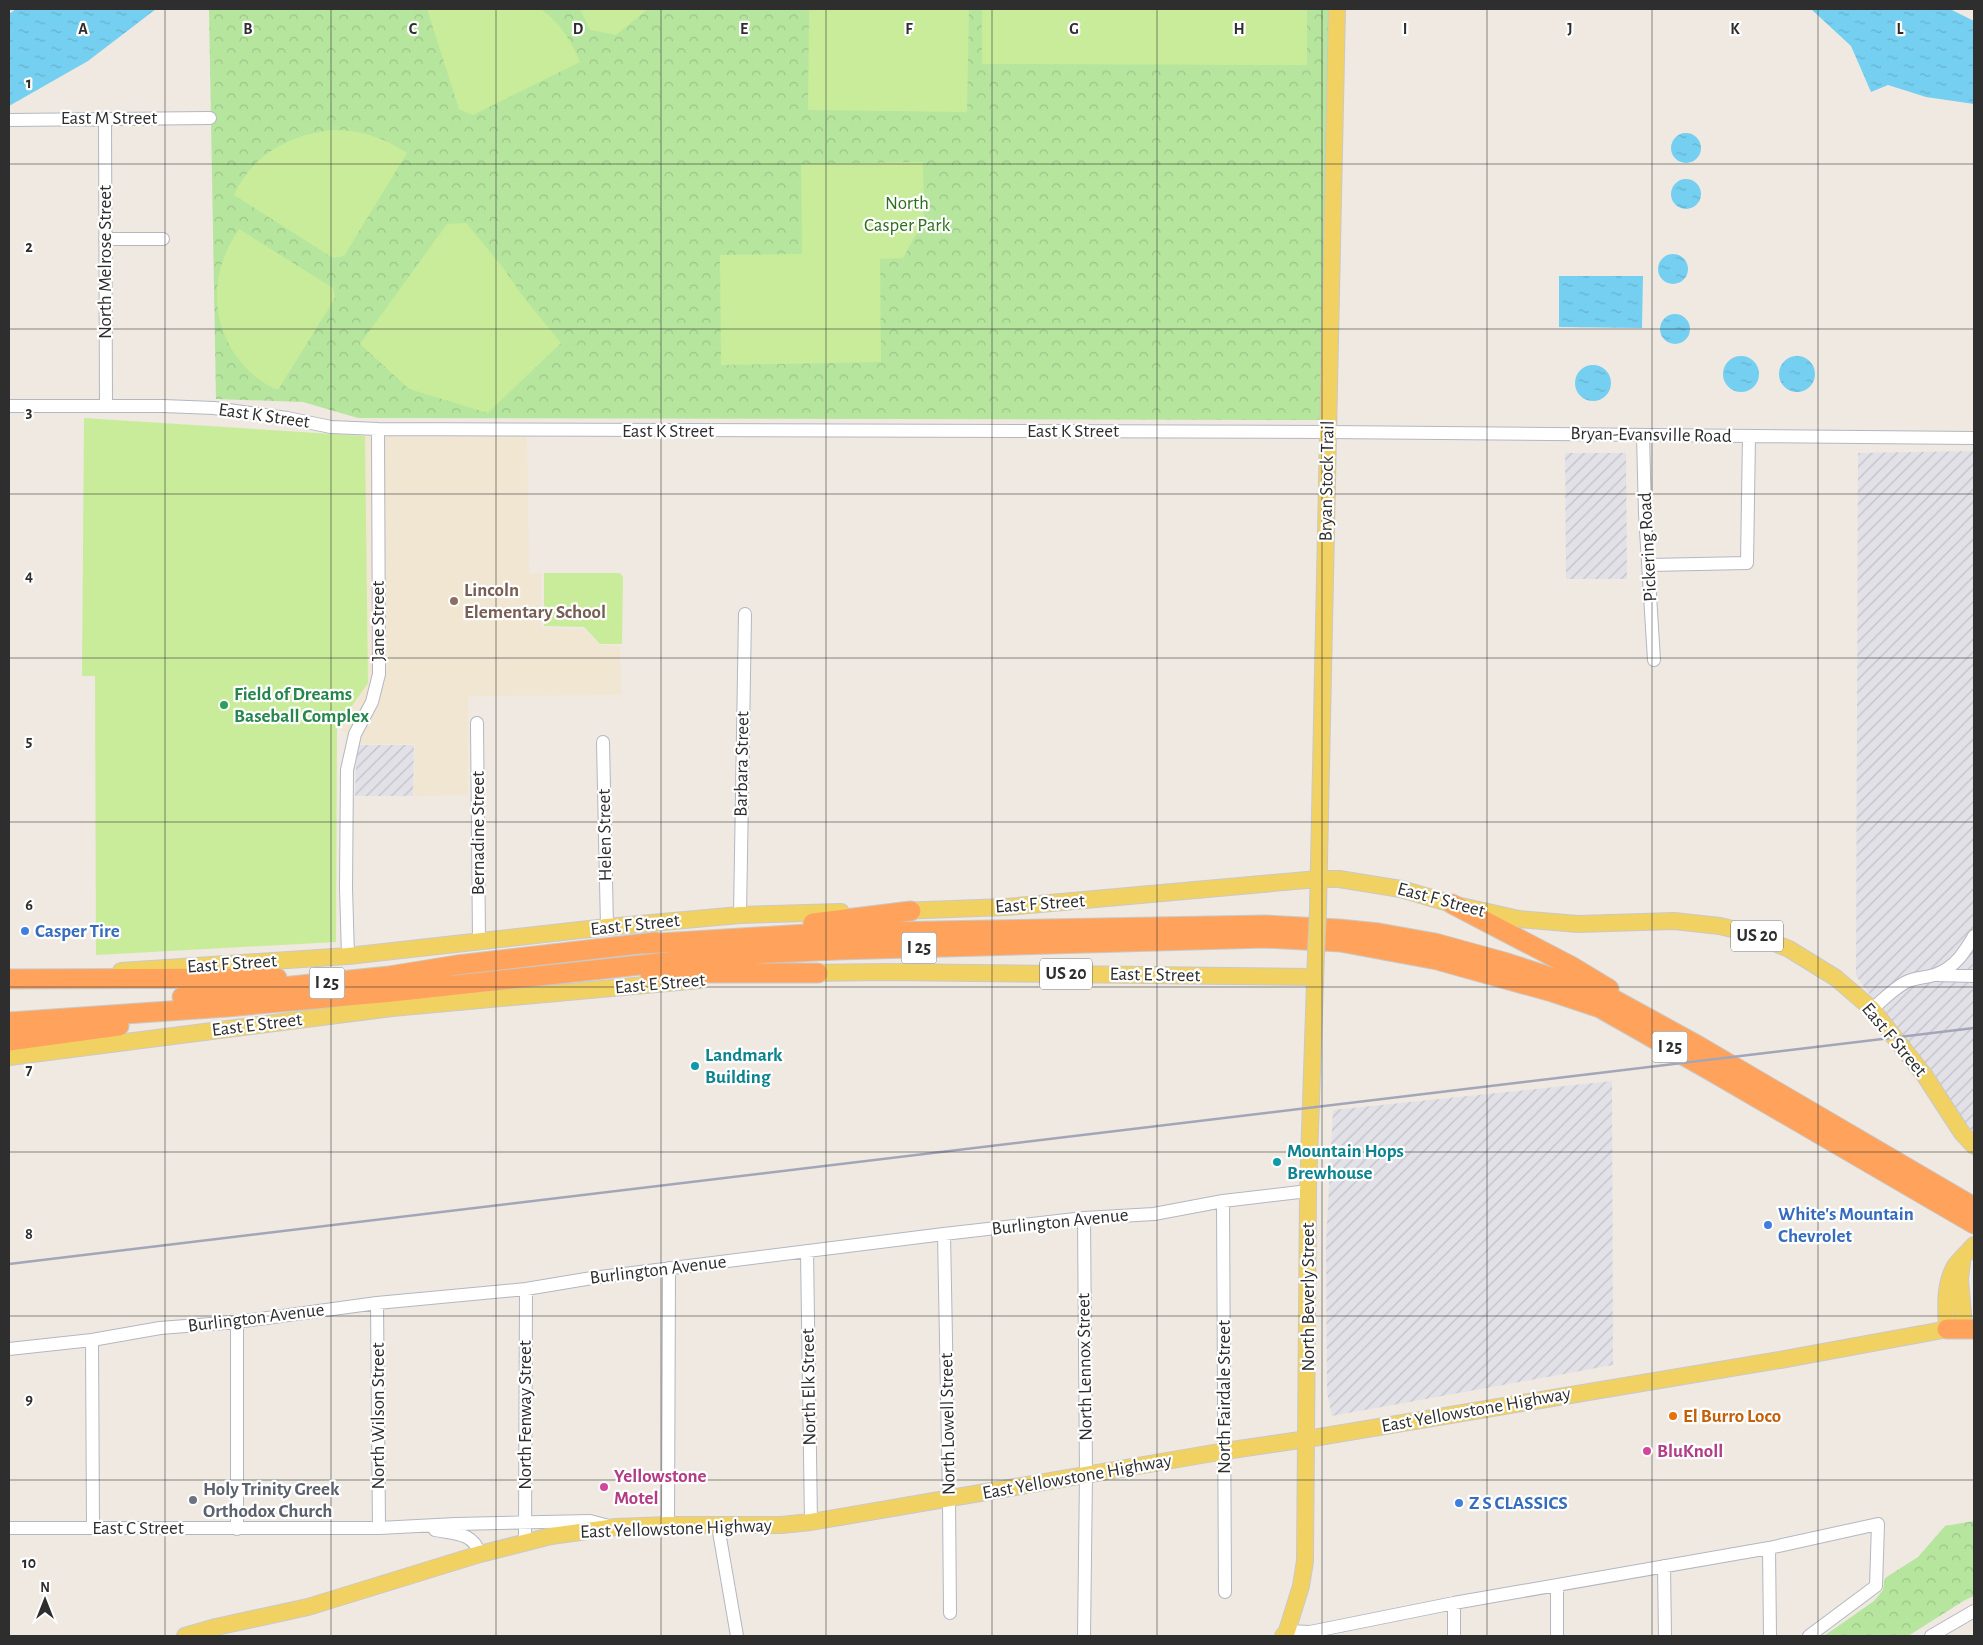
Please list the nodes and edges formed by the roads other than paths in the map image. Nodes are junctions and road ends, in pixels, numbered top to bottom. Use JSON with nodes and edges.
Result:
{"nodes":[{"id":1,"x":1336,"y":9,"type":"edge"},
{"id":2,"x":105,"y":118,"type":"junction"},
{"id":3,"x":210,"y":118,"type":"dead end"},
{"id":4,"x":9,"y":120,"type":"edge"},
{"id":5,"x":105,"y":238,"type":"junction"},
{"id":6,"x":163,"y":238,"type":"dead end"},
{"id":7,"x":9,"y":406,"type":"edge"},
{"id":8,"x":106,"y":406,"type":"junction"},
{"id":9,"x":378,"y":429,"type":"junction"},
{"id":10,"x":1328,"y":432,"type":"junction"},
{"id":11,"x":1643,"y":435,"type":"junction"},
{"id":12,"x":1749,"y":436,"type":"junction"},
{"id":13,"x":1974,"y":438,"type":"edge"},
{"id":14,"x":1649,"y":565,"type":"junction"},
{"id":15,"x":745,"y":614,"type":"dead end"},
{"id":16,"x":1654,"y":660,"type":"dead end"},
{"id":17,"x":478,"y":723,"type":"dead end"},
{"id":18,"x":603,"y":742,"type":"dead end"},
{"id":19,"x":1318,"y":879,"type":"junction"},
{"id":20,"x":1452,"y":904,"type":"junction"},
{"id":21,"x":911,"y":911,"type":"junction"},
{"id":22,"x":740,"y":914,"type":"junction"},
{"id":23,"x":607,"y":927,"type":"junction"},
{"id":24,"x":1974,"y":936,"type":"edge"},
{"id":25,"x":479,"y":942,"type":"junction"},
{"id":26,"x":644,"y":944,"type":"junction"},
{"id":27,"x":1316,"y":953,"type":"joint"},
{"id":28,"x":348,"y":956,"type":"junction"},
{"id":29,"x":574,"y":971,"type":"junction"},
{"id":30,"x":818,"y":973,"type":"junction"},
{"id":31,"x":1936,"y":975,"type":"junction"},
{"id":32,"x":389,"y":976,"type":"junction"},
{"id":33,"x":1974,"y":976,"type":"edge"},
{"id":34,"x":1315,"y":977,"type":"junction"},
{"id":35,"x":9,"y":978,"type":"edge"},
{"id":36,"x":227,"y":1007,"type":"junction"},
{"id":37,"x":9,"y":1009,"type":"edge"},
{"id":38,"x":1872,"y":1009,"type":"junction"},
{"id":39,"x":9,"y":1022,"type":"edge"},
{"id":40,"x":9,"y":1040,"type":"edge"},
{"id":41,"x":1697,"y":1044,"type":"junction"},
{"id":42,"x":9,"y":1057,"type":"edge"},
{"id":43,"x":1974,"y":1146,"type":"edge"},
{"id":44,"x":1308,"y":1191,"type":"junction"},
{"id":45,"x":1223,"y":1201,"type":"junction"},
{"id":46,"x":1974,"y":1207,"type":"edge"},
{"id":47,"x":1084,"y":1218,"type":"junction"},
{"id":48,"x":1974,"y":1224,"type":"edge"},
{"id":49,"x":944,"y":1234,"type":"junction"},
{"id":50,"x":1974,"y":1245,"type":"edge"},
{"id":51,"x":807,"y":1251,"type":"junction"},
{"id":52,"x":669,"y":1268,"type":"junction"},
{"id":53,"x":526,"y":1289,"type":"junction"},
{"id":54,"x":377,"y":1303,"type":"junction"},
{"id":55,"x":237,"y":1322,"type":"junction"},
{"id":56,"x":1965,"y":1327,"type":"edge"},
{"id":57,"x":92,"y":1340,"type":"junction"},
{"id":58,"x":9,"y":1349,"type":"edge"},
{"id":59,"x":1307,"y":1439,"type":"junction"},
{"id":60,"x":1225,"y":1451,"type":"junction"},
{"id":61,"x":1086,"y":1476,"type":"junction"},
{"id":62,"x":949,"y":1499,"type":"junction"},
{"id":63,"x":811,"y":1522,"type":"junction"},
{"id":64,"x":524,"y":1524,"type":"junction"},
{"id":65,"x":668,"y":1525,"type":"junction"},
{"id":66,"x":718,"y":1526,"type":"junction"},
{"id":67,"x":417,"y":1527,"type":"junction"},
{"id":68,"x":616,"y":1527,"type":"junction"},
{"id":69,"x":9,"y":1528,"type":"edge"},
{"id":70,"x":93,"y":1528,"type":"junction"},
{"id":71,"x":379,"y":1528,"type":"junction"},
{"id":72,"x":237,"y":1529,"type":"junction"},
{"id":73,"x":525,"y":1541,"type":"junction"},
{"id":74,"x":1769,"y":1548,"type":"junction"},
{"id":75,"x":480,"y":1554,"type":"junction"},
{"id":76,"x":1664,"y":1566,"type":"junction"},
{"id":77,"x":1556,"y":1587,"type":"junction"},
{"id":78,"x":1225,"y":1592,"type":"dead end"},
{"id":79,"x":1454,"y":1604,"type":"junction"},
{"id":80,"x":1974,"y":1611,"type":"edge"},
{"id":81,"x":950,"y":1613,"type":"dead end"},
{"id":82,"x":1348,"y":1630,"type":"edge"},
{"id":83,"x":1285,"y":1633,"type":"edge"},
{"id":84,"x":185,"y":1636,"type":"edge"},
{"id":85,"x":737,"y":1636,"type":"edge"},
{"id":86,"x":1084,"y":1636,"type":"edge"},
{"id":87,"x":1454,"y":1636,"type":"edge"},
{"id":88,"x":1557,"y":1636,"type":"edge"},
{"id":89,"x":1664,"y":1636,"type":"edge"},
{"id":90,"x":1770,"y":1636,"type":"edge"},
{"id":91,"x":1809,"y":1636,"type":"edge"},
{"id":92,"x":1931,"y":1636,"type":"edge"}],
"edges":[{"from":1,"to":10,"type":"main road","name":"Bryan Stock Trail"},
{"from":2,"to":3,"type":"street","name":"East M Street"},
{"from":2,"to":4,"type":"street","name":"East M Street"},
{"from":2,"to":5,"type":"street","name":"North Melrose Street"},
{"from":5,"to":6,"type":"street"},
{"from":5,"to":8,"type":"street","name":"North Melrose Street"},
{"from":7,"to":8,"type":"street","name":"East K Street"},
{"from":8,"to":9,"type":"street","name":"East K Street"},
{"from":9,"to":10,"type":"street","name":"East K Street"},
{"from":9,"to":28,"type":"street","name":"Jane Street"},
{"from":10,"to":11,"type":"street","name":"Bryan-Evansville Road"},
{"from":10,"to":19,"type":"main road","name":"Bryan Stock Trail"},
{"from":11,"to":12,"type":"street","name":"Bryan-Evansville Road"},
{"from":11,"to":14,"type":"street","name":"Pickering Road"},
{"from":12,"to":13,"type":"street","name":"Bryan-Evansville Road"},
{"from":12,"to":14,"type":"street"},
{"from":14,"to":16,"type":"street","name":"Pickering Road"},
{"from":15,"to":22,"type":"street","name":"Barbara Street"},
{"from":17,"to":25,"type":"street","name":"Bernadine Street"},
{"from":18,"to":23,"type":"street","name":"Helen Street"},
{"from":19,"to":20,"type":"main road","name":"East F Street"},
{"from":19,"to":21,"type":"main road","name":"East F Street"},
{"from":19,"to":27,"type":"main road","name":"Bryan Stock Trail","bridge":true},
{"from":20,"to":38,"type":"main road","name":"East F Street","number":"US 20"},
{"from":20,"to":41,"type":"highway"},
{"from":21,"to":22,"type":"main road","name":"East F Street"},
{"from":21,"to":26,"type":"highway"},
{"from":22,"to":23,"type":"main road","name":"East F Street"},
{"from":23,"to":25,"type":"main road","name":"East F Street"},
{"from":24,"to":31,"type":"street"},
{"from":25,"to":28,"type":"main road","name":"East F Street"},
{"from":26,"to":32,"type":"highway","number":"I 25"},
{"from":26,"to":41,"type":"highway","number":"I 25"},
{"from":27,"to":34,"type":"main road","name":"North Beverly Street"},
{"from":28,"to":35,"type":"main road","name":"East F Street"},
{"from":29,"to":30,"type":"highway","number":"US 20"},
{"from":29,"to":36,"type":"highway","number":"I 25"},
{"from":29,"to":48,"type":"highway","number":"I 25"},
{"from":30,"to":34,"type":"main road","name":"East E Street","number":"US 20"},
{"from":30,"to":42,"type":"main road","name":"East E Street"},
{"from":31,"to":33,"type":"street"},
{"from":31,"to":38,"type":"street"},
{"from":32,"to":35,"type":"highway"},
{"from":32,"to":37,"type":"highway","number":"I 25"},
{"from":34,"to":44,"type":"main road","name":"North Beverly Street"},
{"from":36,"to":39,"type":"highway","number":"I 25"},
{"from":36,"to":40,"type":"highway"},
{"from":38,"to":43,"type":"main road","name":"East F Street","number":"US 20"},
{"from":41,"to":46,"type":"highway","number":"I 25"},
{"from":44,"to":45,"type":"street","name":"Burlington Avenue"},
{"from":44,"to":59,"type":"main road","name":"North Beverly Street"},
{"from":45,"to":47,"type":"street","name":"Burlington Avenue"},
{"from":45,"to":60,"type":"street","name":"North Fairdale Street"},
{"from":47,"to":49,"type":"street","name":"Burlington Avenue"},
{"from":47,"to":61,"type":"street","name":"North Lennox Street"},
{"from":49,"to":51,"type":"street","name":"Burlington Avenue"},
{"from":49,"to":62,"type":"street","name":"North Lowell Street"},
{"from":50,"to":56,"type":"main road"},
{"from":51,"to":52,"type":"street","name":"Burlington Avenue"},
{"from":51,"to":63,"type":"street","name":"North Elk Street"},
{"from":52,"to":53,"type":"street","name":"Burlington Avenue"},
{"from":52,"to":65,"type":"street"},
{"from":53,"to":54,"type":"street","name":"Burlington Avenue"},
{"from":53,"to":64,"type":"street","name":"North Fenway Street"},
{"from":54,"to":55,"type":"street","name":"Burlington Avenue"},
{"from":54,"to":71,"type":"street","name":"North Wilson Street"},
{"from":55,"to":57,"type":"street","name":"Burlington Avenue"},
{"from":55,"to":72,"type":"street"},
{"from":56,"to":59,"type":"main road","name":"East Yellowstone Highway"},
{"from":57,"to":58,"type":"street","name":"Burlington Avenue"},
{"from":57,"to":70,"type":"street"},
{"from":59,"to":60,"type":"main road","name":"East Yellowstone Highway"},
{"from":59,"to":83,"type":"main road","name":"North Beverly Street"},
{"from":60,"to":61,"type":"main road","name":"East Yellowstone Highway"},
{"from":60,"to":78,"type":"street","name":"North Fairdale Street"},
{"from":61,"to":62,"type":"main road","name":"East Yellowstone Highway"},
{"from":61,"to":86,"type":"street","name":"North Lennox Street"},
{"from":62,"to":63,"type":"main road","name":"East Yellowstone Highway"},
{"from":62,"to":81,"type":"street","name":"North Lowell Street"},
{"from":63,"to":66,"type":"main road","name":"East Yellowstone Highway"},
{"from":64,"to":67,"type":"street","name":"East C Street"},
{"from":64,"to":68,"type":"street","name":"East C Street"},
{"from":64,"to":73,"type":"street","name":"North Fenway Street"},
{"from":65,"to":66,"type":"main road","name":"East Yellowstone Highway"},
{"from":65,"to":68,"type":"main road","name":"East Yellowstone Highway"},
{"from":66,"to":85,"type":"street"},
{"from":67,"to":71,"type":"street","name":"East C Street"},
{"from":67,"to":75,"type":"street","name":"East C Street"},
{"from":68,"to":73,"type":"main road","name":"East Yellowstone Highway"},
{"from":69,"to":70,"type":"street","name":"East C Street"},
{"from":70,"to":72,"type":"street","name":"East C Street"},
{"from":71,"to":72,"type":"street","name":"East C Street"},
{"from":73,"to":75,"type":"main road","name":"East Yellowstone Highway"},
{"from":74,"to":76,"type":"street"},
{"from":74,"to":90,"type":"street"},
{"from":74,"to":91,"type":"street"},
{"from":75,"to":84,"type":"main road","name":"East Yellowstone Highway"},
{"from":76,"to":77,"type":"street"},
{"from":76,"to":89,"type":"street"},
{"from":77,"to":79,"type":"street"},
{"from":77,"to":88,"type":"street"},
{"from":79,"to":82,"type":"street"},
{"from":79,"to":87,"type":"street"},
{"from":80,"to":92,"type":"street"},
{"from":82,"to":83,"type":"street"}]}
